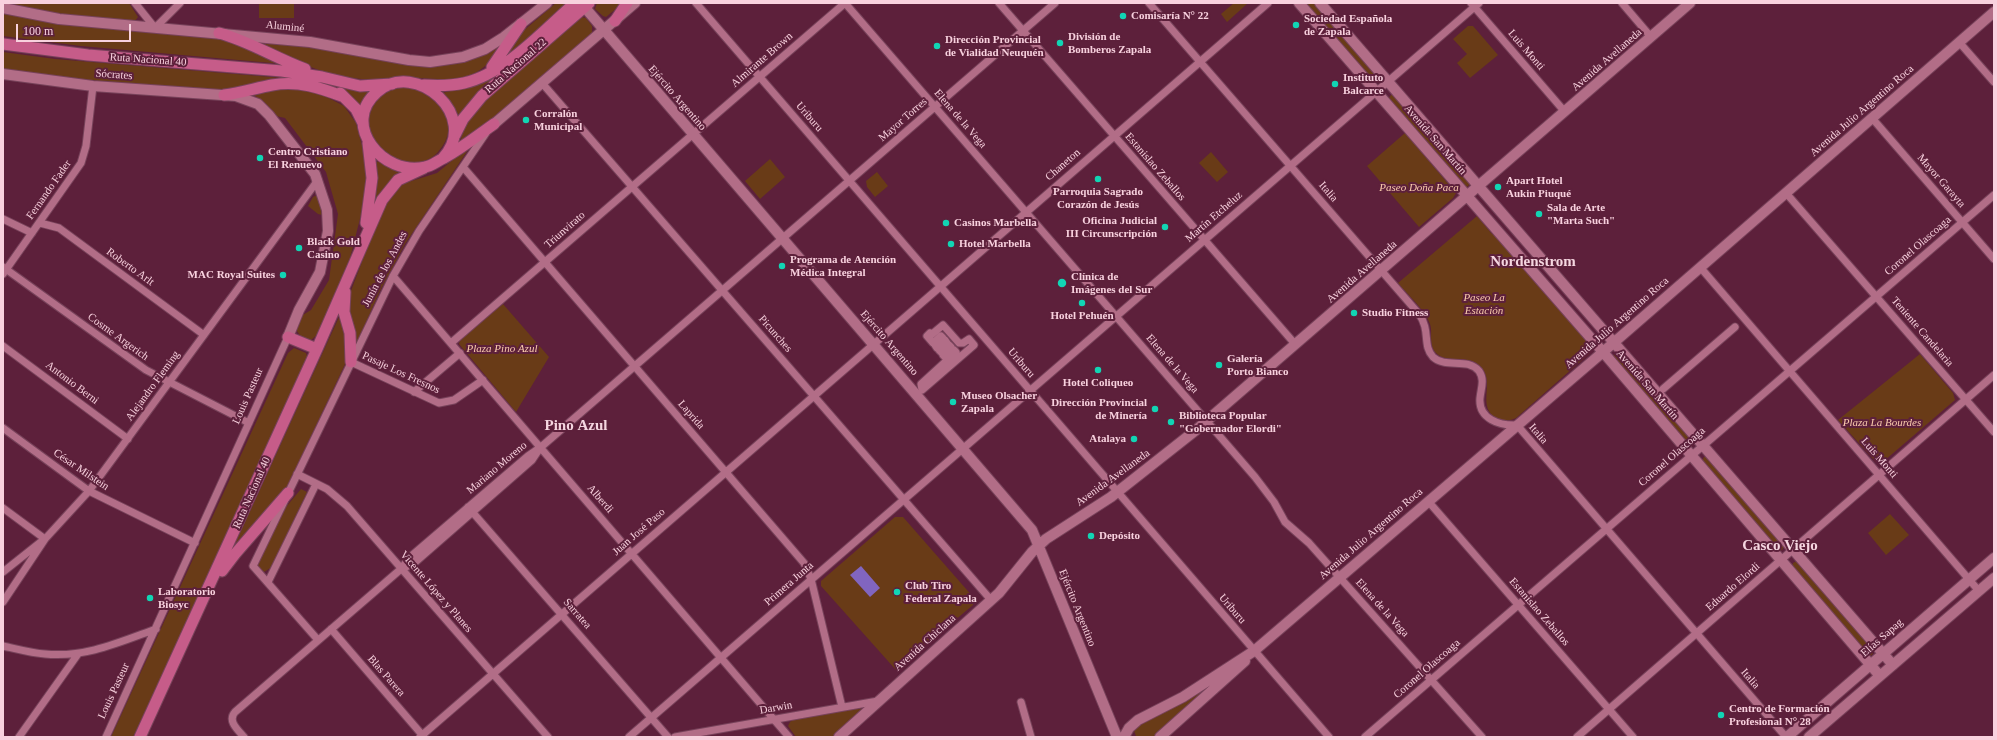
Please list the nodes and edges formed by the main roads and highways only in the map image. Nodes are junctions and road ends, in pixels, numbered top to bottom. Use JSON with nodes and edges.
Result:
{"nodes":[{"id":1,"x":547,"y":3,"type":"edge"},
{"id":2,"x":627,"y":3,"type":"edge"},
{"id":3,"x":635,"y":3,"type":"edge"},
{"id":4,"x":1299,"y":3,"type":"edge"},
{"id":5,"x":1320,"y":3,"type":"edge"},
{"id":6,"x":1690,"y":3,"type":"edge"},
{"id":7,"x":582,"y":4,"type":"edge"},
{"id":8,"x":3,"y":8,"type":"edge"},
{"id":9,"x":1994,"y":12,"type":"edge"},
{"id":10,"x":615,"y":20,"type":"junction"},
{"id":11,"x":521,"y":24,"type":"junction"},
{"id":12,"x":604,"y":31,"type":"junction"},
{"id":13,"x":219,"y":33,"type":"junction"},
{"id":14,"x":3,"y":44,"type":"edge"},
{"id":15,"x":294,"y":72,"type":"junction"},
{"id":16,"x":3,"y":74,"type":"edge"},
{"id":17,"x":484,"y":76,"type":"junction"},
{"id":18,"x":333,"y":80,"type":"junction"},
{"id":19,"x":392,"y":84,"type":"junction"},
{"id":20,"x":416,"y":84,"type":"junction"},
{"id":21,"x":224,"y":95,"type":"junction"},
{"id":22,"x":344,"y":97,"type":"junction"},
{"id":23,"x":494,"y":124,"type":"joint"},
{"id":24,"x":364,"y":130,"type":"junction"},
{"id":25,"x":454,"y":138,"type":"junction"},
{"id":26,"x":443,"y":158,"type":"junction"},
{"id":27,"x":424,"y":168,"type":"junction"},
{"id":28,"x":1479,"y":186,"type":"junction"},
{"id":29,"x":1468,"y":196,"type":"junction"},
{"id":30,"x":360,"y":247,"type":"junction"},
{"id":31,"x":348,"y":274,"type":"junction"},
{"id":32,"x":288,"y":337,"type":"joint"},
{"id":33,"x":1614,"y":342,"type":"junction"},
{"id":34,"x":317,"y":349,"type":"junction"},
{"id":35,"x":1603,"y":352,"type":"junction"},
{"id":36,"x":351,"y":362,"type":"road end"},
{"id":37,"x":288,"y":493,"type":"road end"},
{"id":38,"x":1039,"y":545,"type":"junction"},
{"id":39,"x":1994,"y":558,"type":"edge"},
{"id":40,"x":1994,"y":578,"type":"edge"},
{"id":41,"x":201,"y":606,"type":"junction"},
{"id":42,"x":1254,"y":651,"type":"junction"},
{"id":43,"x":1883,"y":654,"type":"junction"},
{"id":44,"x":1871,"y":664,"type":"junction"},
{"id":45,"x":1892,"y":665,"type":"junction"},
{"id":46,"x":1880,"y":676,"type":"junction"},
{"id":47,"x":140,"y":737,"type":"edge"},
{"id":48,"x":839,"y":737,"type":"edge"},
{"id":49,"x":1117,"y":737,"type":"edge"},
{"id":50,"x":1124,"y":737,"type":"edge"},
{"id":51,"x":1160,"y":737,"type":"edge"},
{"id":52,"x":1786,"y":737,"type":"edge"},
{"id":53,"x":1809,"y":737,"type":"edge"}],
"edges":[{"from":1,"to":11,"type":"main road","name":"Aluminé"},
{"from":2,"to":10,"type":"main road"},
{"from":3,"to":10,"type":"main road","name":"Junín de los Andes"},
{"from":4,"to":29,"type":"main road","name":"Avenida San Martín"},
{"from":5,"to":28,"type":"main road","name":"Avenida San Martín"},
{"from":6,"to":28,"type":"main road","name":"Avenida Avellaneda"},
{"from":7,"to":12,"type":"main road","name":"Ejército Argentino"},
{"from":7,"to":17,"type":"main road","name":"Ruta Nacional 22"},
{"from":7,"to":25,"type":"main road","name":"Ruta Nacional 22"},
{"from":8,"to":13,"type":"main road","name":"Aluminé"},
{"from":9,"to":33,"type":"main road","name":"Avenida Julio Argentino Roca"},
{"from":10,"to":12,"type":"main road","name":"Junín de los Andes"},
{"from":11,"to":13,"type":"main road","name":"Aluminé"},
{"from":11,"to":17,"type":"main road"},
{"from":12,"to":23,"type":"main road","name":"Junín de los Andes"},
{"from":12,"to":38,"type":"main road","name":"Ejército Argentino"},
{"from":13,"to":18,"type":"main road"},
{"from":14,"to":15,"type":"main road","name":"Ruta Nacional 40"},
{"from":15,"to":18,"type":"main road","name":"Ruta Nacional 40"},
{"from":15,"to":22,"type":"main road","name":"Ruta Nacional 40"},
{"from":16,"to":21,"type":"main road","name":"Sócrates"},
{"from":17,"to":20,"type":"main road","name":"Ruta Nacional 22"},
{"from":18,"to":19,"type":"main road","name":"Ruta Nacional 40"},
{"from":19,"to":20,"type":"main road"},
{"from":19,"to":24,"type":"main road"},
{"from":20,"to":25,"type":"main road"},
{"from":21,"to":22,"type":"main road"},
{"from":21,"to":32,"type":"main road","name":"Louis Pasteur"},
{"from":22,"to":24,"type":"main road","name":"Ruta Nacional 40"},
{"from":23,"to":26,"type":"main road"},
{"from":24,"to":27,"type":"main road"},
{"from":24,"to":30,"type":"main road","name":"Ruta Nacional 40"},
{"from":25,"to":26,"type":"main road"},
{"from":26,"to":27,"type":"main road"},
{"from":27,"to":30,"type":"main road","name":"Ruta Nacional 40"},
{"from":28,"to":29,"type":"main road","name":"Avenida Avellaneda"},
{"from":28,"to":33,"type":"main road","name":"Avenida San Martín"},
{"from":29,"to":35,"type":"main road","name":"Avenida San Martín"},
{"from":29,"to":38,"type":"main road","name":"Avenida Avellaneda"},
{"from":30,"to":31,"type":"main road","name":"Ruta Nacional 40"},
{"from":31,"to":34,"type":"main road","name":"Ruta Nacional 40"},
{"from":31,"to":36,"type":"main road"},
{"from":32,"to":34,"type":"main road"},
{"from":33,"to":35,"type":"main road","name":"Avenida Julio Argentino Roca"},
{"from":33,"to":43,"type":"main road","name":"Avenida San Martín"},
{"from":34,"to":41,"type":"main road","name":"Ruta Nacional 40"},
{"from":35,"to":42,"type":"main road","name":"Avenida Julio Argentino Roca"},
{"from":35,"to":44,"type":"main road","name":"Avenida San Martín"},
{"from":37,"to":41,"type":"main road"},
{"from":38,"to":48,"type":"main road","name":"Avenida Chiclana"},
{"from":38,"to":49,"type":"main road","name":"Ejército Argentino"},
{"from":39,"to":43,"type":"main road","name":"Elías Sapag"},
{"from":40,"to":45,"type":"main road"},
{"from":41,"to":47,"type":"main road","name":"Ruta Nacional 40"},
{"from":42,"to":50,"type":"main road","name":"Avenida Julio Argentino Roca"},
{"from":42,"to":51,"type":"main road","name":"Avenida Julio Argentino Roca"},
{"from":43,"to":44,"type":"main road","name":"Elías Sapag"},
{"from":43,"to":45,"type":"main road","name":"Avenida San Martín"},
{"from":44,"to":46,"type":"main road","name":"Avenida San Martín"},
{"from":44,"to":52,"type":"main road","name":"Elías Sapag"},
{"from":45,"to":46,"type":"main road"},
{"from":46,"to":53,"type":"main road"}]}
